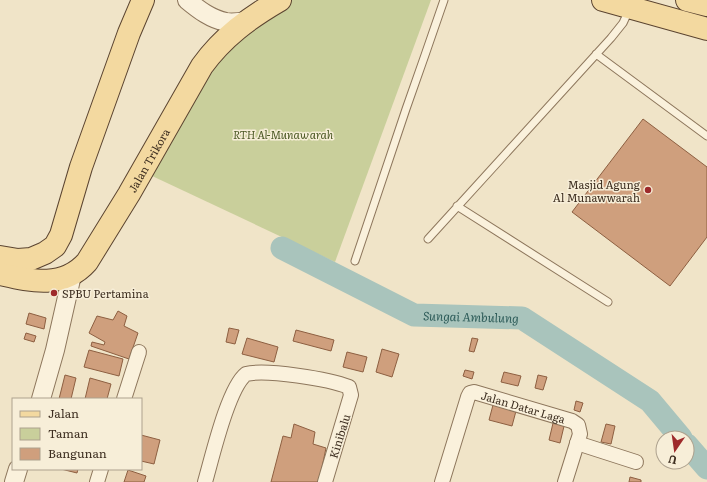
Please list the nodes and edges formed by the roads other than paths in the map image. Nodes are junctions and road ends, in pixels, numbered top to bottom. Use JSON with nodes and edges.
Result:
{"nodes":[{"id":1,"x":143,"y":0,"type":"edge"},
{"id":2,"x":187,"y":0,"type":"edge"},
{"id":3,"x":444,"y":0,"type":"edge"},
{"id":4,"x":603,"y":0,"type":"edge"},
{"id":5,"x":687,"y":0,"type":"edge"},
{"id":6,"x":274,"y":2,"type":"edge"},
{"id":7,"x":631,"y":4,"type":"edge"},
{"id":8,"x":707,"y":5,"type":"edge"},
{"id":9,"x":246,"y":21,"type":"junction"},
{"id":10,"x":707,"y":29,"type":"edge"},
{"id":11,"x":596,"y":54,"type":"junction"},
{"id":12,"x":707,"y":136,"type":"edge"},
{"id":13,"x":457,"y":206,"type":"junction"},
{"id":14,"x":428,"y":239,"type":"dead end"},
{"id":15,"x":0,"y":257,"type":"edge"},
{"id":16,"x":355,"y":261,"type":"dead end"},
{"id":17,"x":0,"y":274,"type":"edge"},
{"id":18,"x":72,"y":275,"type":"junction"},
{"id":19,"x":608,"y":302,"type":"dead end"},
{"id":20,"x":139,"y":352,"type":"dead end"},
{"id":21,"x":41,"y":398,"type":"edge"},
{"id":22,"x":124,"y":398,"type":"edge"},
{"id":23,"x":577,"y":443,"type":"junction"},
{"id":24,"x":636,"y":462,"type":"dead end"},
{"id":25,"x":18,"y":470,"type":"edge"},
{"id":26,"x":101,"y":470,"type":"edge"},
{"id":27,"x":14,"y":482,"type":"edge"},
{"id":28,"x":97,"y":482,"type":"edge"},
{"id":29,"x":205,"y":482,"type":"edge"},
{"id":30,"x":325,"y":482,"type":"edge"},
{"id":31,"x":442,"y":482,"type":"edge"},
{"id":32,"x":565,"y":482,"type":"edge"}],
"edges":[{"from":1,"to":15,"type":"main road"},
{"from":2,"to":9,"type":"street"},
{"from":3,"to":16,"type":"lane"},
{"from":4,"to":7,"type":"main road"},
{"from":5,"to":8,"type":"main road"},
{"from":6,"to":9,"type":"main road","name":"Jalan Trikora"},
{"from":7,"to":10,"type":"main road"},
{"from":7,"to":11,"type":"lane"},
{"from":9,"to":18,"type":"main road","name":"Jalan Trikora"},
{"from":11,"to":12,"type":"lane"},
{"from":11,"to":13,"type":"lane"},
{"from":13,"to":14,"type":"lane"},
{"from":13,"to":19,"type":"lane"},
{"from":17,"to":18,"type":"main road","name":"Jalan Trikora"},
{"from":18,"to":21,"type":"street"},
{"from":20,"to":22,"type":"street"},
{"from":23,"to":24,"type":"street"},
{"from":23,"to":31,"type":"street","name":"Jalan Datar Laga"},
{"from":23,"to":32,"type":"street"},
{"from":25,"to":27,"type":"street"},
{"from":26,"to":28,"type":"street"},
{"from":29,"to":30,"type":"street","name":"Kinibalu"}]}
